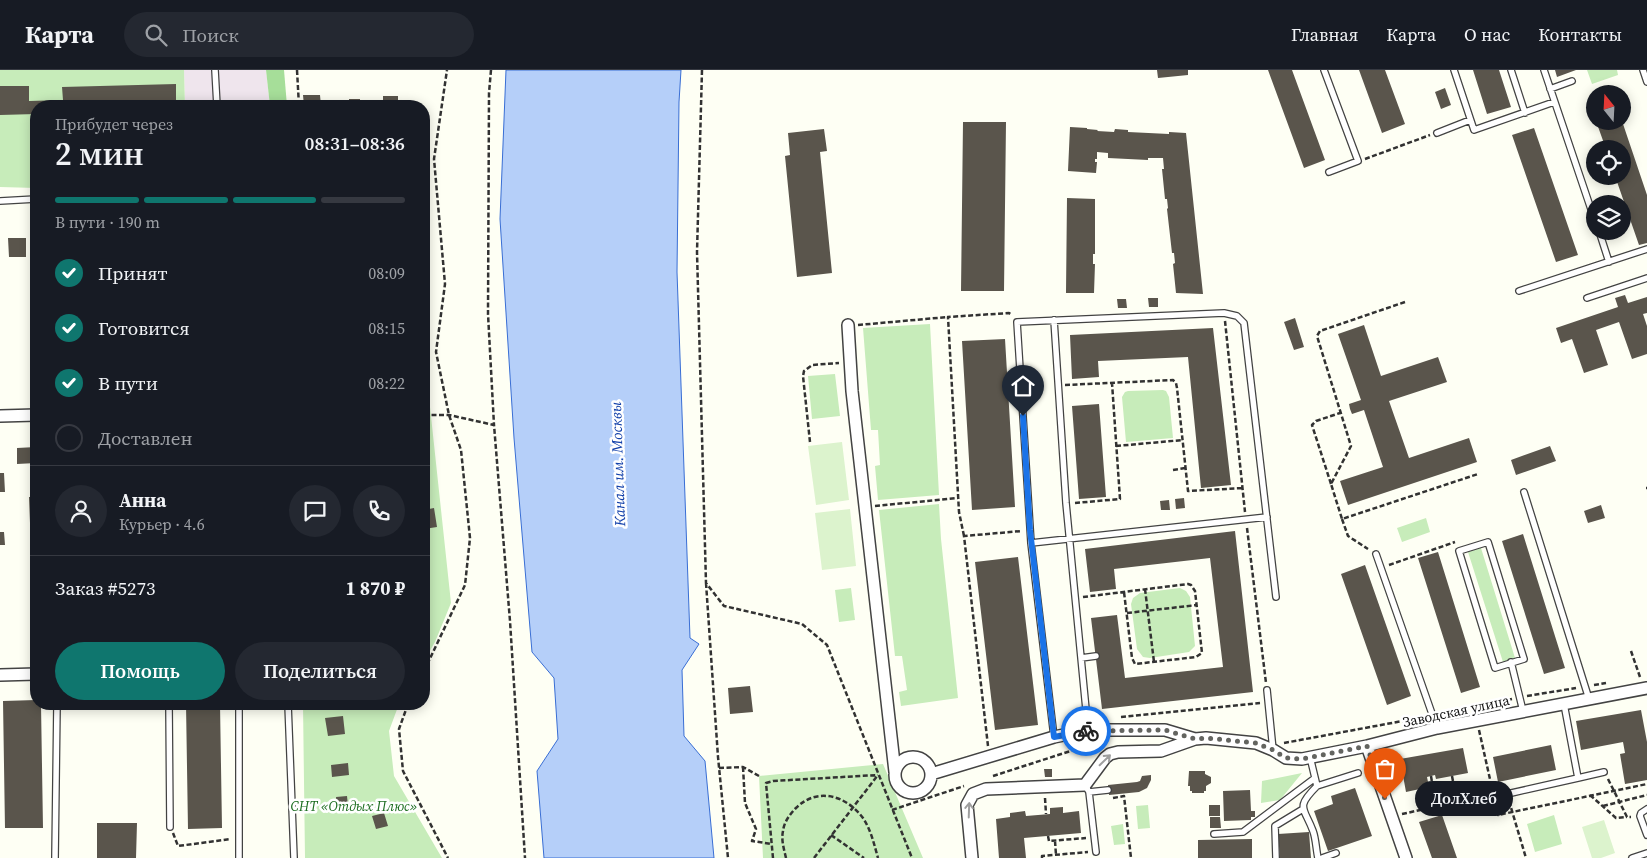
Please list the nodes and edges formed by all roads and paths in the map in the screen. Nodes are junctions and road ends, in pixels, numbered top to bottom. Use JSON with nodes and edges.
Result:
{"nodes":[{"id":1,"x":215,"y":70,"type":"edge"},
{"id":2,"x":297,"y":70,"type":"edge"},
{"id":3,"x":447,"y":70,"type":"edge"},
{"id":4,"x":491,"y":70,"type":"edge"},
{"id":5,"x":702,"y":70,"type":"edge"},
{"id":6,"x":1324,"y":70,"type":"edge"},
{"id":7,"x":1454,"y":70,"type":"edge"},
{"id":8,"x":1511,"y":70,"type":"edge"},
{"id":9,"x":1544,"y":70,"type":"edge"},
{"id":10,"x":1643,"y":70,"type":"edge"},
{"id":11,"x":1572,"y":81,"type":"dead end"},
{"id":12,"x":1647,"y":82,"type":"edge"},
{"id":13,"x":1550,"y":89,"type":"junction"},
{"id":14,"x":217,"y":100,"type":"edge"},
{"id":15,"x":299,"y":100,"type":"edge"},
{"id":16,"x":1554,"y":102,"type":"junction"},
{"id":17,"x":1525,"y":113,"type":"junction"},
{"id":18,"x":1470,"y":120,"type":"junction"},
{"id":19,"x":1436,"y":133,"type":"joint"},
{"id":20,"x":1358,"y":161,"type":"junction"},
{"id":21,"x":1329,"y":172,"type":"dead end"},
{"id":22,"x":1586,"y":195,"type":"edge"},
{"id":23,"x":30,"y":199,"type":"edge"},
{"id":24,"x":0,"y":201,"type":"edge"},
{"id":25,"x":1601,"y":240,"type":"edge"},
{"id":26,"x":1647,"y":250,"type":"edge"},
{"id":27,"x":1609,"y":262,"type":"junction"},
{"id":28,"x":1647,"y":278,"type":"edge"},
{"id":29,"x":1519,"y":291,"type":"dead end"},
{"id":30,"x":1587,"y":298,"type":"dead end"},
{"id":31,"x":1405,"y":302,"type":"dead end"},
{"id":32,"x":1224,"y":313,"type":"junction"},
{"id":33,"x":948,"y":317,"type":"junction"},
{"id":34,"x":1054,"y":320,"type":"junction"},
{"id":35,"x":1017,"y":322,"type":"junction"},
{"id":36,"x":848,"y":325,"type":"joint"},
{"id":37,"x":850,"y":362,"type":"junction"},
{"id":38,"x":1112,"y":383,"type":"junction"},
{"id":39,"x":1058,"y":386,"type":"junction"},
{"id":40,"x":1340,"y":413,"type":"junction"},
{"id":41,"x":30,"y":415,"type":"edge"},
{"id":42,"x":430,"y":415,"type":"edge"},
{"id":43,"x":449,"y":415,"type":"junction"},
{"id":44,"x":0,"y":416,"type":"edge"},
{"id":45,"x":494,"y":424,"type":"junction"},
{"id":46,"x":1183,"y":440,"type":"junction"},
{"id":47,"x":810,"y":442,"type":"dead end"},
{"id":48,"x":1116,"y":446,"type":"junction"},
{"id":49,"x":1186,"y":468,"type":"junction"},
{"id":50,"x":1173,"y":470,"type":"dead end"},
{"id":51,"x":1478,"y":474,"type":"dead end"},
{"id":52,"x":1331,"y":484,"type":"junction"},
{"id":53,"x":1243,"y":488,"type":"junction"},
{"id":54,"x":1524,"y":492,"type":"dead end"},
{"id":55,"x":958,"y":498,"type":"junction"},
{"id":56,"x":1066,"y":503,"type":"junction"},
{"id":57,"x":865,"y":506,"type":"junction"},
{"id":58,"x":1267,"y":517,"type":"junction"},
{"id":59,"x":1246,"y":519,"type":"junction"},
{"id":60,"x":1342,"y":519,"type":"junction"},
{"id":61,"x":1030,"y":530,"type":"junction"},
{"id":62,"x":964,"y":536,"type":"junction"},
{"id":63,"x":1069,"y":538,"type":"junction"},
{"id":64,"x":1457,"y":542,"type":"dead end"},
{"id":65,"x":1031,"y":543,"type":"junction"},
{"id":66,"x":1376,"y":554,"type":"joint"},
{"id":67,"x":1381,"y":568,"type":"junction"},
{"id":68,"x":706,"y":583,"type":"junction"},
{"id":69,"x":1145,"y":590,"type":"junction"},
{"id":70,"x":1124,"y":592,"type":"junction"},
{"id":71,"x":1276,"y":597,"type":"dead end"},
{"id":72,"x":1074,"y":598,"type":"junction"},
{"id":73,"x":1197,"y":605,"type":"junction"},
{"id":74,"x":1148,"y":611,"type":"junction"},
{"id":75,"x":1127,"y":613,"type":"junction"},
{"id":76,"x":1631,"y":651,"type":"dead end"},
{"id":77,"x":1096,"y":656,"type":"dead end"},
{"id":78,"x":430,"y":658,"type":"edge"},
{"id":79,"x":1081,"y":658,"type":"junction"},
{"id":80,"x":1154,"y":662,"type":"junction"},
{"id":81,"x":1511,"y":662,"type":"junction"},
{"id":82,"x":30,"y":674,"type":"edge"},
{"id":83,"x":0,"y":675,"type":"edge"},
{"id":84,"x":1647,"y":676,"type":"edge"},
{"id":85,"x":1613,"y":681,"type":"dead end"},
{"id":86,"x":1586,"y":686,"type":"junction"},
{"id":87,"x":1647,"y":688,"type":"edge"},
{"id":88,"x":1267,"y":690,"type":"joint"},
{"id":89,"x":1520,"y":697,"type":"junction"},
{"id":90,"x":1589,"y":699,"type":"junction"},
{"id":91,"x":1268,"y":702,"type":"junction"},
{"id":92,"x":1564,"y":704,"type":"junction"},
{"id":93,"x":57,"y":710,"type":"edge"},
{"id":94,"x":169,"y":710,"type":"edge"},
{"id":95,"x":239,"y":710,"type":"edge"},
{"id":96,"x":288,"y":710,"type":"edge"},
{"id":97,"x":406,"y":710,"type":"edge"},
{"id":98,"x":1524,"y":712,"type":"junction"},
{"id":99,"x":1434,"y":715,"type":"junction"},
{"id":100,"x":1116,"y":718,"type":"dead end"},
{"id":101,"x":1437,"y":728,"type":"junction"},
{"id":102,"x":1088,"y":730,"type":"junction"},
{"id":103,"x":1054,"y":737,"type":"junction"},
{"id":104,"x":1195,"y":739,"type":"junction"},
{"id":105,"x":1106,"y":745,"type":"dead end"},
{"id":106,"x":1367,"y":746,"type":"junction"},
{"id":107,"x":1273,"y":747,"type":"junction"},
{"id":108,"x":989,"y":756,"type":"junction"},
{"id":109,"x":1310,"y":757,"type":"junction"},
{"id":110,"x":743,"y":766,"type":"junction"},
{"id":111,"x":719,"y":768,"type":"junction"},
{"id":112,"x":895,"y":772,"type":"junction"},
{"id":113,"x":1604,"y":772,"type":"joint"},
{"id":114,"x":1358,"y":773,"type":"dead end"},
{"id":115,"x":878,"y":774,"type":"junction"},
{"id":116,"x":931,"y":774,"type":"junction"},
{"id":117,"x":759,"y":776,"type":"dead end"},
{"id":118,"x":1431,"y":776,"type":"dead end"},
{"id":119,"x":1452,"y":776,"type":"dead end"},
{"id":120,"x":1315,"y":778,"type":"junction"},
{"id":121,"x":1578,"y":778,"type":"junction"},
{"id":122,"x":966,"y":786,"type":"dead end"},
{"id":123,"x":1044,"y":786,"type":"junction"},
{"id":124,"x":1317,"y":786,"type":"junction"},
{"id":125,"x":1087,"y":788,"type":"junction"},
{"id":126,"x":1106,"y":791,"type":"joint"},
{"id":127,"x":1494,"y":794,"type":"dead end"},
{"id":128,"x":1507,"y":794,"type":"joint"},
{"id":129,"x":1590,"y":795,"type":"dead end"},
{"id":130,"x":1647,"y":795,"type":"edge"},
{"id":131,"x":1457,"y":802,"type":"junction"},
{"id":132,"x":1621,"y":802,"type":"junction"},
{"id":133,"x":1603,"y":806,"type":"junction"},
{"id":134,"x":1436,"y":807,"type":"junction"},
{"id":135,"x":852,"y":808,"type":"junction"},
{"id":136,"x":1303,"y":809,"type":"junction"},
{"id":137,"x":892,"y":810,"type":"junction"},
{"id":138,"x":1647,"y":810,"type":"edge"},
{"id":139,"x":1046,"y":814,"type":"dead end"},
{"id":140,"x":1640,"y":816,"type":"junction"},
{"id":141,"x":1391,"y":817,"type":"junction"},
{"id":142,"x":1627,"y":817,"type":"junction"},
{"id":143,"x":170,"y":827,"type":"joint"},
{"id":144,"x":1214,"y":834,"type":"dead end"},
{"id":145,"x":1647,"y":835,"type":"edge"},
{"id":146,"x":831,"y":836,"type":"junction"},
{"id":147,"x":1048,"y":836,"type":"dead end"},
{"id":148,"x":239,"y":838,"type":"junction"},
{"id":149,"x":1094,"y":838,"type":"junction"},
{"id":150,"x":1055,"y":841,"type":"junction"},
{"id":151,"x":772,"y":844,"type":"junction"},
{"id":152,"x":1096,"y":852,"type":"joint"},
{"id":153,"x":1336,"y":853,"type":"dead end"},
{"id":154,"x":1647,"y":853,"type":"edge"},
{"id":155,"x":1056,"y":855,"type":"junction"},
{"id":156,"x":1051,"y":856,"type":"edge"},
{"id":157,"x":55,"y":858,"type":"edge"},
{"id":158,"x":239,"y":858,"type":"edge"},
{"id":159,"x":294,"y":858,"type":"edge"},
{"id":160,"x":448,"y":858,"type":"edge"},
{"id":161,"x":525,"y":858,"type":"edge"},
{"id":162,"x":728,"y":858,"type":"edge"},
{"id":163,"x":773,"y":858,"type":"edge"},
{"id":164,"x":786,"y":858,"type":"edge"},
{"id":165,"x":814,"y":858,"type":"edge"},
{"id":166,"x":864,"y":858,"type":"edge"},
{"id":167,"x":878,"y":858,"type":"edge"},
{"id":168,"x":912,"y":858,"type":"edge"},
{"id":169,"x":972,"y":858,"type":"edge"},
{"id":170,"x":1042,"y":858,"type":"edge"},
{"id":171,"x":1130,"y":858,"type":"edge"},
{"id":172,"x":1276,"y":858,"type":"edge"},
{"id":173,"x":1318,"y":858,"type":"edge"},
{"id":174,"x":1322,"y":858,"type":"edge"},
{"id":175,"x":1406,"y":858,"type":"edge"},
{"id":176,"x":1526,"y":858,"type":"edge"},
{"id":177,"x":1632,"y":858,"type":"edge"}],
"edges":[{"from":1,"to":14,"type":"lane"},
{"from":2,"to":15,"type":"path"},
{"from":3,"to":43,"type":"path"},
{"from":4,"to":45,"type":"path"},
{"from":5,"to":68,"type":"path"},
{"from":6,"to":20,"type":"lane"},
{"from":7,"to":18,"type":"lane"},
{"from":8,"to":17,"type":"lane"},
{"from":9,"to":13,"type":"lane"},
{"from":10,"to":12,"type":"lane"},
{"from":11,"to":13,"type":"lane"},
{"from":13,"to":16,"type":"lane"},
{"from":16,"to":17,"type":"lane"},
{"from":16,"to":22,"type":"lane"},
{"from":17,"to":18,"type":"lane"},
{"from":18,"to":19,"type":"lane"},
{"from":19,"to":20,"type":"path"},
{"from":20,"to":21,"type":"lane"},
{"from":23,"to":24,"type":"lane"},
{"from":25,"to":27,"type":"lane"},
{"from":26,"to":27,"type":"lane"},
{"from":27,"to":29,"type":"lane"},
{"from":28,"to":30,"type":"lane"},
{"from":31,"to":40,"type":"path"},
{"from":32,"to":34,"type":"lane"},
{"from":32,"to":53,"type":"path"},
{"from":32,"to":58,"type":"lane"},
{"from":33,"to":35,"type":"path"},
{"from":33,"to":36,"type":"path"},
{"from":33,"to":55,"type":"path"},
{"from":34,"to":35,"type":"lane"},
{"from":34,"to":39,"type":"lane"},
{"from":35,"to":61,"type":"lane"},
{"from":36,"to":37,"type":"street"},
{"from":37,"to":47,"type":"path"},
{"from":37,"to":57,"type":"street"},
{"from":38,"to":39,"type":"path"},
{"from":38,"to":46,"type":"path"},
{"from":38,"to":48,"type":"path"},
{"from":39,"to":56,"type":"lane"},
{"from":40,"to":52,"type":"path"},
{"from":40,"to":52,"type":"path"},
{"from":41,"to":44,"type":"street"},
{"from":42,"to":43,"type":"path"},
{"from":43,"to":45,"type":"path"},
{"from":43,"to":78,"type":"path"},
{"from":45,"to":161,"type":"path"},
{"from":46,"to":48,"type":"path"},
{"from":46,"to":49,"type":"path"},
{"from":48,"to":56,"type":"path"},
{"from":49,"to":50,"type":"path"},
{"from":49,"to":53,"type":"path"},
{"from":51,"to":60,"type":"path"},
{"from":52,"to":60,"type":"path"},
{"from":53,"to":59,"type":"path"},
{"from":54,"to":86,"type":"lane"},
{"from":55,"to":57,"type":"path"},
{"from":55,"to":62,"type":"path"},
{"from":56,"to":63,"type":"lane"},
{"from":57,"to":112,"type":"street"},
{"from":58,"to":59,"type":"lane"},
{"from":58,"to":71,"type":"lane"},
{"from":59,"to":63,"type":"lane"},
{"from":59,"to":88,"type":"path"},
{"from":60,"to":66,"type":"path"},
{"from":61,"to":62,"type":"path"},
{"from":61,"to":65,"type":"lane"},
{"from":62,"to":108,"type":"path"},
{"from":63,"to":65,"type":"lane"},
{"from":63,"to":72,"type":"lane"},
{"from":64,"to":67,"type":"path"},
{"from":65,"to":103,"type":"lane"},
{"from":66,"to":67,"type":"lane"},
{"from":67,"to":99,"type":"lane"},
{"from":68,"to":111,"type":"path"},
{"from":68,"to":115,"type":"path"},
{"from":69,"to":70,"type":"path"},
{"from":69,"to":73,"type":"path"},
{"from":69,"to":74,"type":"path"},
{"from":70,"to":72,"type":"path"},
{"from":70,"to":75,"type":"path"},
{"from":72,"to":79,"type":"lane"},
{"from":73,"to":74,"type":"path"},
{"from":73,"to":80,"type":"path"},
{"from":74,"to":75,"type":"path"},
{"from":74,"to":80,"type":"path"},
{"from":75,"to":80,"type":"path"},
{"from":76,"to":84,"type":"path"},
{"from":77,"to":79,"type":"lane"},
{"from":79,"to":102,"type":"lane"},
{"from":81,"to":81,"type":"lane"},
{"from":81,"to":89,"type":"lane"},
{"from":82,"to":83,"type":"street"},
{"from":85,"to":86,"type":"path"},
{"from":86,"to":89,"type":"path"},
{"from":86,"to":90,"type":"lane"},
{"from":87,"to":90,"type":"street","name":"Заводская улица"},
{"from":88,"to":91,"type":"lane"},
{"from":89,"to":98,"type":"lane"},
{"from":89,"to":99,"type":"path"},
{"from":90,"to":92,"type":"street","name":"Заводская улица"},
{"from":91,"to":100,"type":"path"},
{"from":91,"to":107,"type":"lane"},
{"from":92,"to":98,"type":"street","name":"Заводская улица"},
{"from":92,"to":121,"type":"lane"},
{"from":93,"to":157,"type":"lane"},
{"from":94,"to":143,"type":"lane"},
{"from":95,"to":148,"type":"lane"},
{"from":96,"to":159,"type":"lane"},
{"from":97,"to":160,"type":"path"},
{"from":98,"to":101,"type":"street","name":"Заводская улица"},
{"from":99,"to":101,"type":"lane"},
{"from":99,"to":107,"type":"path"},
{"from":101,"to":106,"type":"street","name":"Заводская улица"},
{"from":102,"to":103,"type":"street"},
{"from":102,"to":104,"type":"street"},
{"from":103,"to":108,"type":"street"},
{"from":104,"to":107,"type":"street","name":"Заводская улица"},
{"from":125,"to":104,"type":"street","one_way":true},
{"from":105,"to":108,"type":"path"},
{"from":106,"to":109,"type":"street","name":"Заводская улица"},
{"from":106,"to":141,"type":"street"},
{"from":107,"to":109,"type":"street","name":"Заводская улица"},
{"from":108,"to":116,"type":"street"},
{"from":109,"to":120,"type":"lane"},
{"from":110,"to":111,"type":"path"},
{"from":110,"to":117,"type":"path"},
{"from":110,"to":151,"type":"path"},
{"from":111,"to":162,"type":"path"},
{"from":112,"to":116,"type":"street"},
{"from":112,"to":116,"type":"street"},
{"from":113,"to":121,"type":"lane"},
{"from":113,"to":132,"type":"path"},
{"from":114,"to":124,"type":"lane"},
{"from":115,"to":135,"type":"path"},
{"from":115,"to":137,"type":"path"},
{"from":115,"to":151,"type":"path"},
{"from":118,"to":134,"type":"path"},
{"from":119,"to":131,"type":"path"},
{"from":120,"to":124,"type":"lane"},
{"from":120,"to":144,"type":"lane"},
{"from":121,"to":128,"type":"lane"},
{"from":122,"to":137,"type":"path"},
{"from":123,"to":125,"type":"street"},
{"from":123,"to":139,"type":"path"},
{"from":169,"to":123,"type":"street","one_way":true},
{"from":124,"to":136,"type":"lane"},
{"from":125,"to":126,"type":"lane"},
{"from":125,"to":149,"type":"lane"},
{"from":126,"to":171,"type":"path"},
{"from":127,"to":131,"type":"path"},
{"from":128,"to":176,"type":"path"},
{"from":129,"to":133,"type":"path"},
{"from":130,"to":132,"type":"path"},
{"from":131,"to":134,"type":"path"},
{"from":132,"to":133,"type":"path"},
{"from":132,"to":142,"type":"path"},
{"from":133,"to":142,"type":"path"},
{"from":134,"to":141,"type":"path"},
{"from":135,"to":146,"type":"path"},
{"from":135,"to":164,"type":"path"},
{"from":135,"to":167,"type":"path"},
{"from":136,"to":172,"type":"lane"},
{"from":136,"to":173,"type":"lane"},
{"from":137,"to":168,"type":"path"},
{"from":138,"to":140,"type":"lane"},
{"from":140,"to":142,"type":"path"},
{"from":140,"to":145,"type":"lane"},
{"from":141,"to":175,"type":"street"},
{"from":143,"to":148,"type":"path"},
{"from":146,"to":165,"type":"path"},
{"from":146,"to":166,"type":"path"},
{"from":147,"to":150,"type":"path"},
{"from":148,"to":158,"type":"lane"},
{"from":149,"to":150,"type":"path"},
{"from":149,"to":152,"type":"lane"},
{"from":150,"to":155,"type":"path"},
{"from":151,"to":163,"type":"path"},
{"from":152,"to":155,"type":"path"},
{"from":153,"to":174,"type":"lane"},
{"from":154,"to":177,"type":"lane"},
{"from":155,"to":156,"type":"path"},
{"from":156,"to":170,"type":"path"}]}
